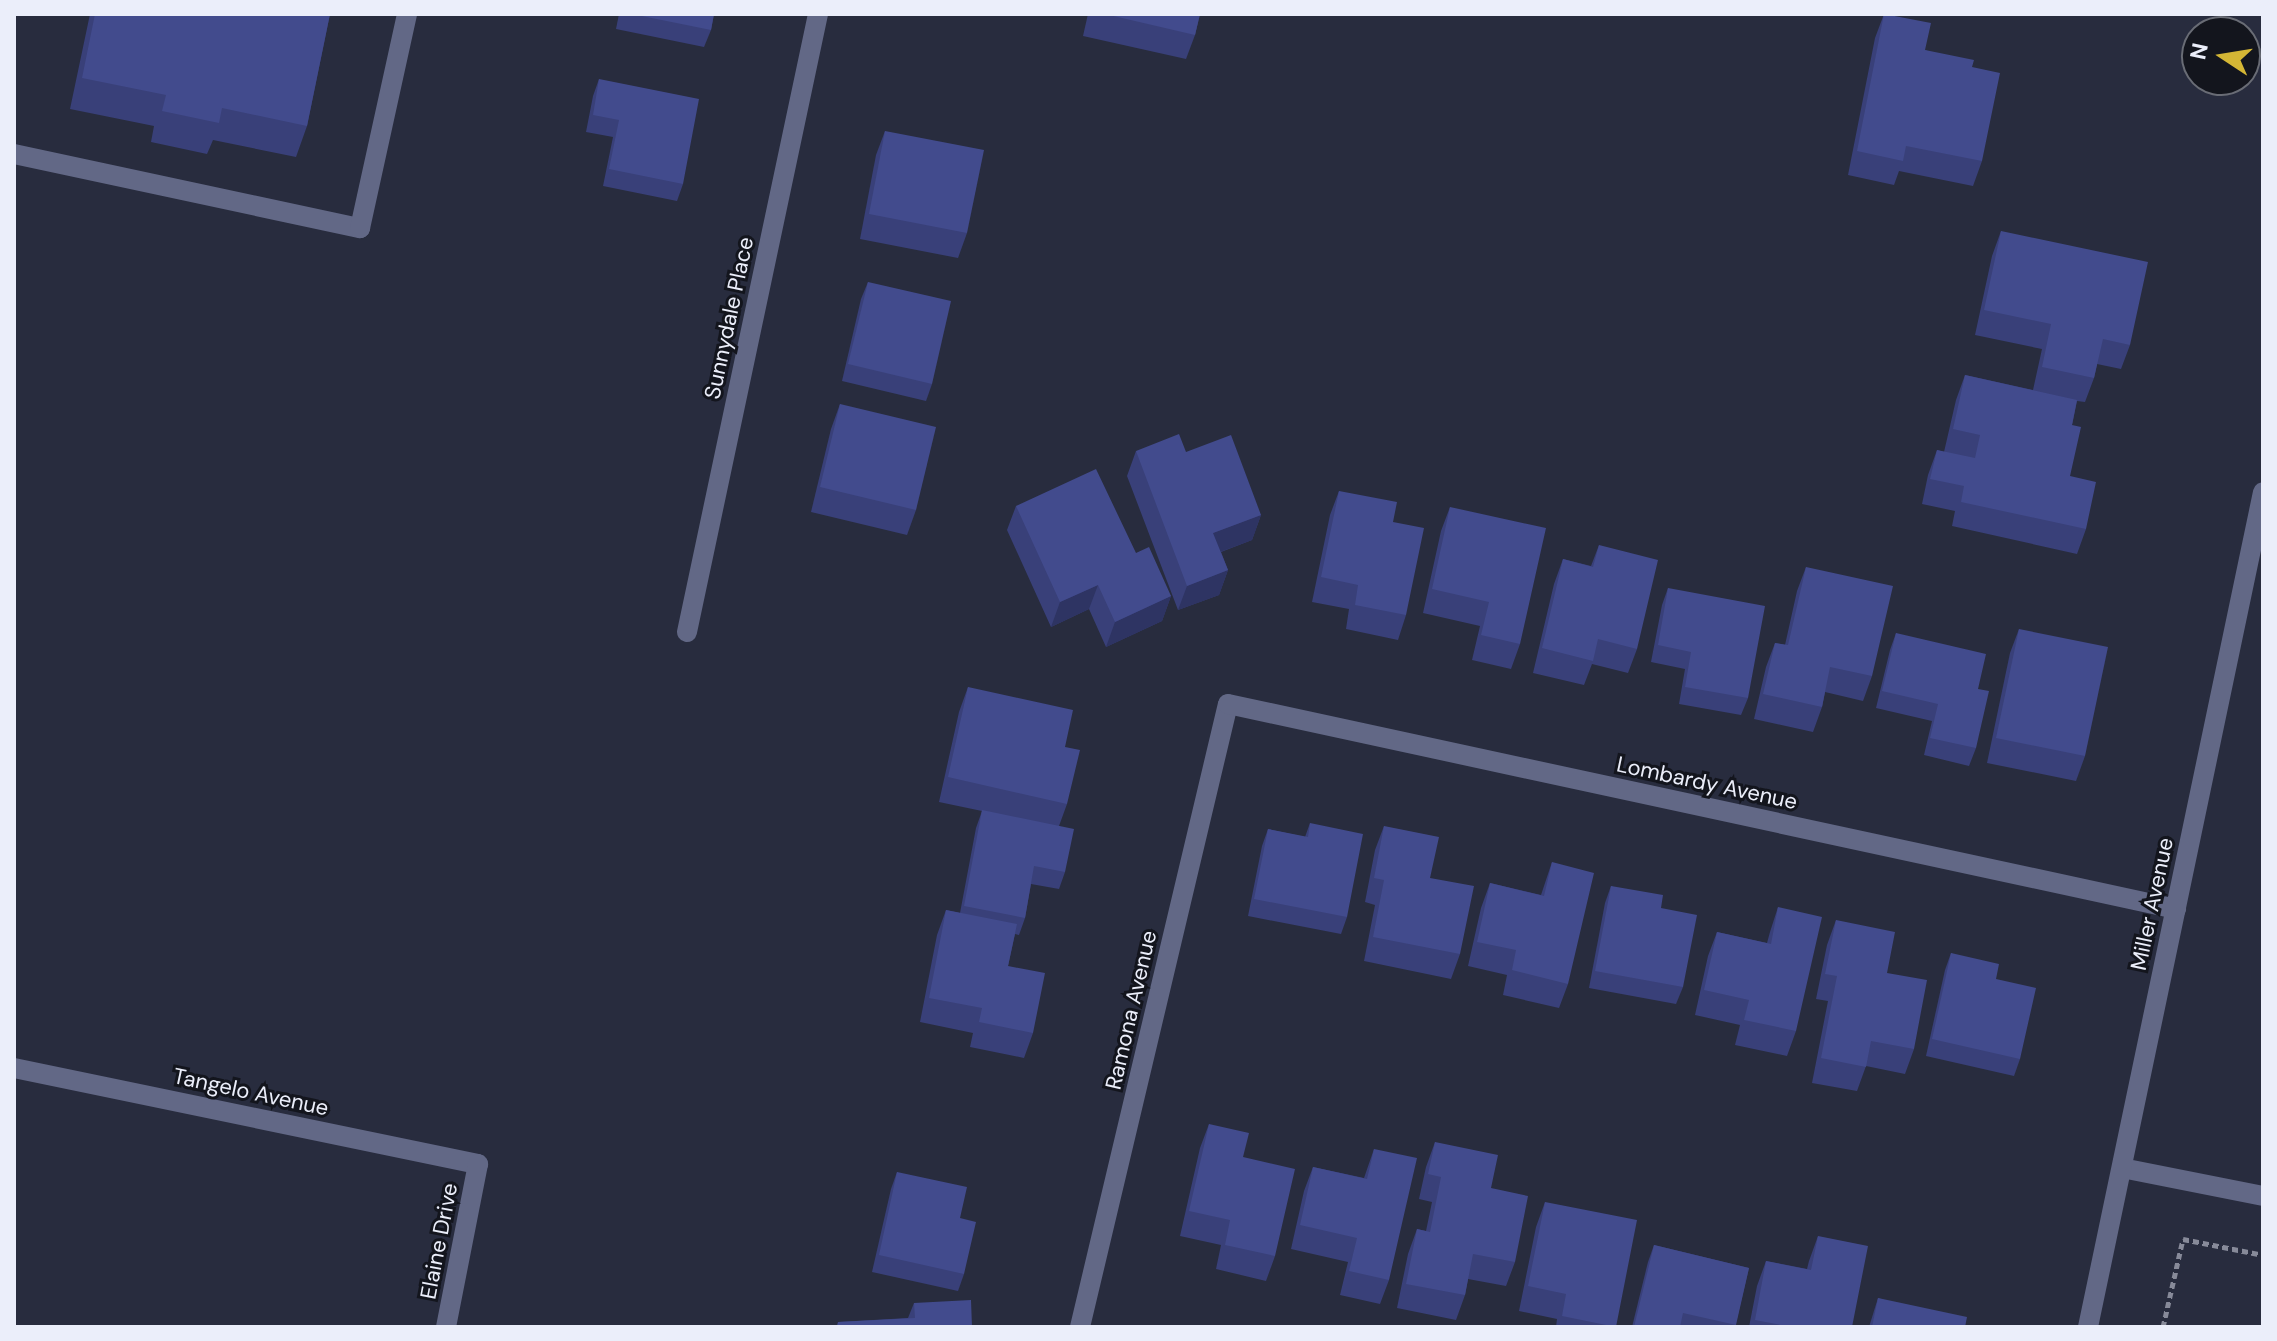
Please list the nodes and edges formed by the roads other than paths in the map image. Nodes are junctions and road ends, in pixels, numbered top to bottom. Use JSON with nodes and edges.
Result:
{"nodes":[{"id":1,"x":407,"y":14,"type":"edge"},
{"id":2,"x":818,"y":14,"type":"edge"},
{"id":3,"x":14,"y":154,"type":"edge"},
{"id":4,"x":2263,"y":492,"type":"edge"},
{"id":5,"x":2254,"y":584,"type":"edge"},
{"id":6,"x":687,"y":632,"type":"dead end"},
{"id":7,"x":1228,"y":704,"type":"joint"},
{"id":8,"x":2176,"y":909,"type":"junction"},
{"id":9,"x":14,"y":1068,"type":"edge"},
{"id":10,"x":478,"y":1164,"type":"joint"},
{"id":11,"x":2122,"y":1168,"type":"junction"},
{"id":12,"x":2263,"y":1196,"type":"edge"},
{"id":13,"x":446,"y":1327,"type":"edge"},
{"id":14,"x":1080,"y":1327,"type":"edge"},
{"id":15,"x":2088,"y":1327,"type":"edge"}],
"edges":[{"from":1,"to":3,"type":"street"},
{"from":2,"to":6,"type":"street","name":"Sunnydale Place"},
{"from":4,"to":5,"type":"street","name":"Miller Avenue"},
{"from":5,"to":8,"type":"street","name":"Miller Avenue"},
{"from":7,"to":8,"type":"street","name":"Lombardy Avenue"},
{"from":7,"to":14,"type":"street","name":"Ramona Avenue"},
{"from":8,"to":11,"type":"street","name":"Miller Avenue"},
{"from":9,"to":10,"type":"street","name":"Tangelo Avenue"},
{"from":10,"to":13,"type":"street","name":"Elaine Drive"},
{"from":11,"to":12,"type":"street"},
{"from":11,"to":15,"type":"street","name":"Miller Avenue"}]}
